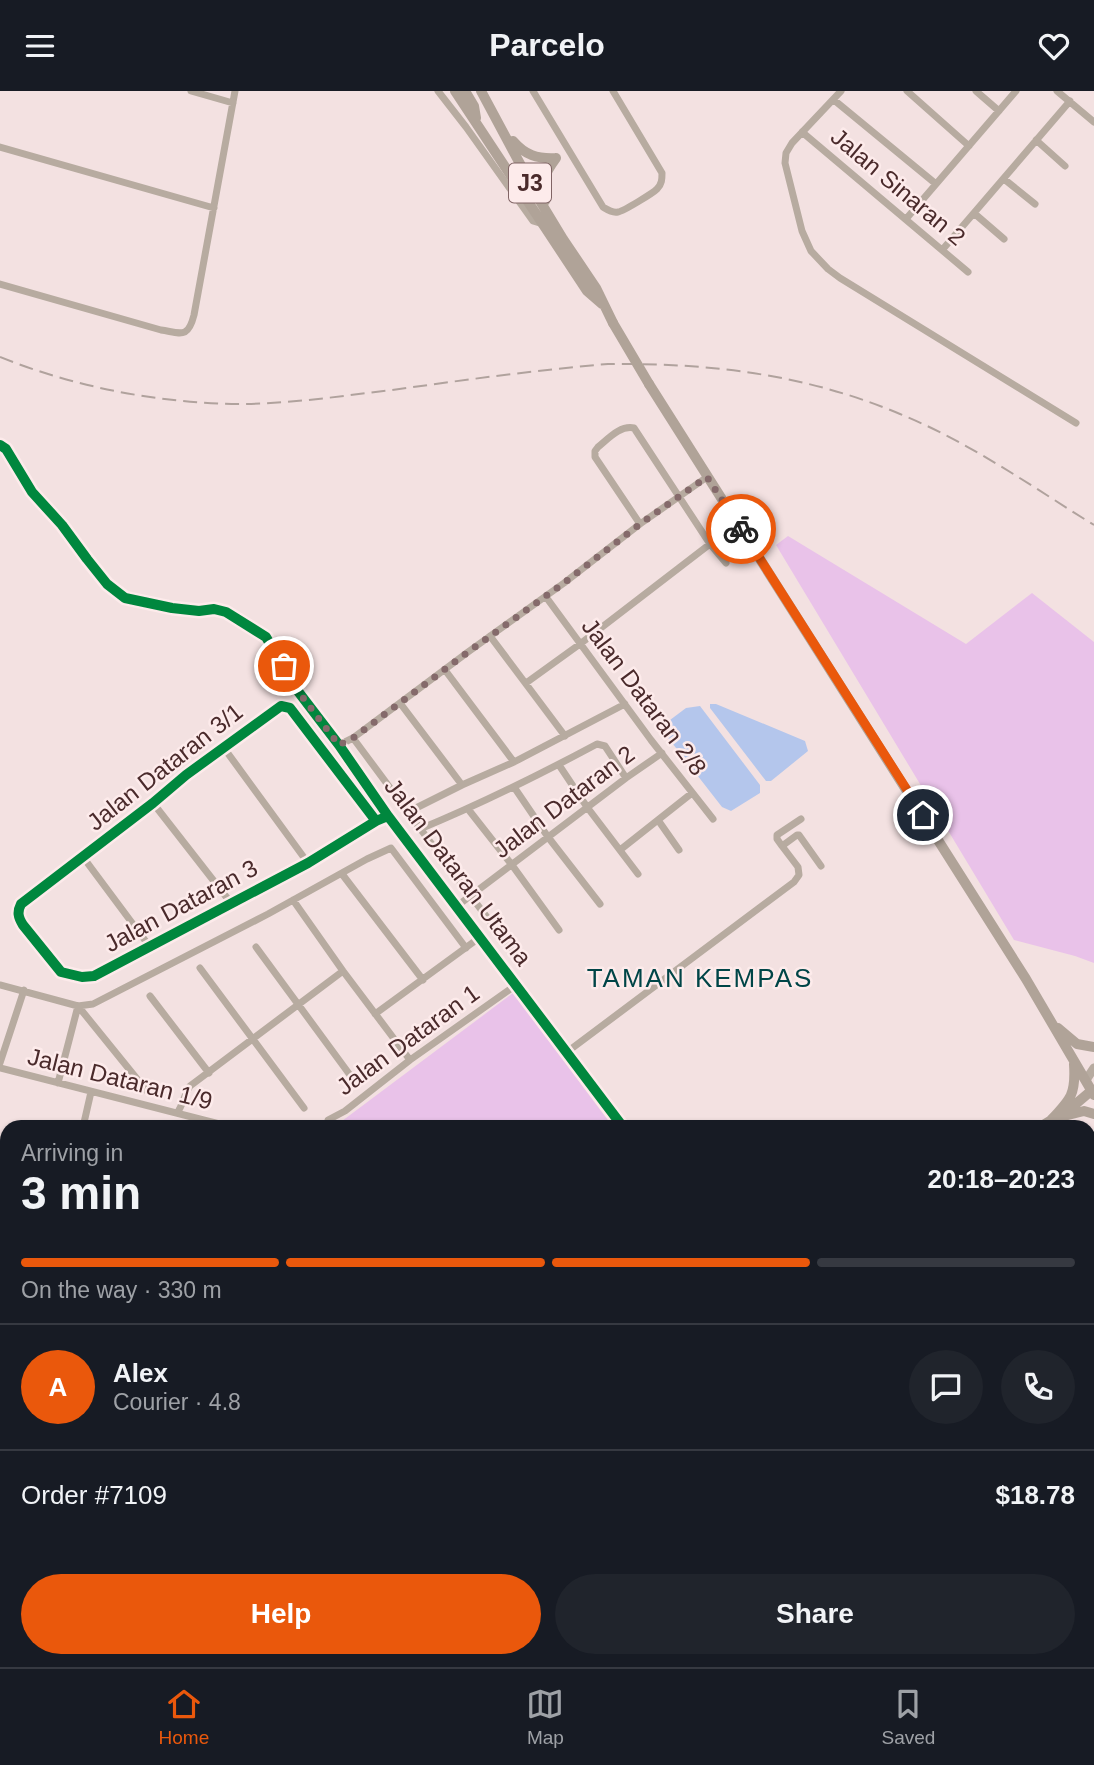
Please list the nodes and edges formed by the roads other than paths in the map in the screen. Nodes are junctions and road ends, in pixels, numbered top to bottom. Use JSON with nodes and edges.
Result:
{"nodes":[{"id":1,"x":191,"y":91,"type":"edge"},
{"id":2,"x":234,"y":91,"type":"edge"},
{"id":3,"x":438,"y":91,"type":"edge"},
{"id":4,"x":455,"y":91,"type":"edge"},
{"id":5,"x":465,"y":91,"type":"edge"},
{"id":6,"x":481,"y":91,"type":"edge"},
{"id":7,"x":533,"y":91,"type":"edge"},
{"id":8,"x":612,"y":91,"type":"edge"},
{"id":9,"x":841,"y":91,"type":"edge"},
{"id":10,"x":907,"y":91,"type":"edge"},
{"id":11,"x":976,"y":91,"type":"edge"},
{"id":12,"x":1016,"y":91,"type":"edge"},
{"id":13,"x":1057,"y":91,"type":"edge"},
{"id":14,"x":834,"y":100,"type":"junction"},
{"id":15,"x":1070,"y":101,"type":"junction"},
{"id":16,"x":233,"y":103,"type":"junction"},
{"id":17,"x":999,"y":111,"type":"junction"},
{"id":18,"x":1094,"y":122,"type":"edge"},
{"id":19,"x":476,"y":124,"type":"junction"},
{"id":20,"x":501,"y":125,"type":"junction"},
{"id":21,"x":803,"y":132,"type":"junction"},
{"id":22,"x":1036,"y":141,"type":"junction"},
{"id":23,"x":969,"y":146,"type":"junction"},
{"id":24,"x":0,"y":147,"type":"edge"},
{"id":25,"x":569,"y":152,"type":"junction"},
{"id":26,"x":556,"y":158,"type":"junction"},
{"id":27,"x":1065,"y":166,"type":"dead end"},
{"id":28,"x":1004,"y":179,"type":"junction"},
{"id":29,"x":936,"y":184,"type":"junction"},
{"id":30,"x":1035,"y":204,"type":"dead end"},
{"id":31,"x":214,"y":208,"type":"junction"},
{"id":32,"x":975,"y":214,"type":"junction"},
{"id":33,"x":906,"y":219,"type":"junction"},
{"id":34,"x":543,"y":225,"type":"junction"},
{"id":35,"x":563,"y":239,"type":"junction"},
{"id":36,"x":1004,"y":239,"type":"dead end"},
{"id":37,"x":943,"y":249,"type":"junction"},
{"id":38,"x":968,"y":272,"type":"dead end"},
{"id":39,"x":0,"y":284,"type":"edge"},
{"id":40,"x":604,"y":306,"type":"junction"},
{"id":41,"x":1076,"y":423,"type":"dead end"},
{"id":42,"x":0,"y":445,"type":"edge"},
{"id":43,"x":707,"y":477,"type":"junction"},
{"id":44,"x":679,"y":496,"type":"junction"},
{"id":45,"x":640,"y":524,"type":"junction"},
{"id":46,"x":710,"y":544,"type":"junction"},
{"id":47,"x":726,"y":563,"type":"dead end"},
{"id":48,"x":546,"y":597,"type":"junction"},
{"id":49,"x":490,"y":636,"type":"junction"},
{"id":50,"x":580,"y":644,"type":"junction"},
{"id":51,"x":445,"y":670,"type":"junction"},
{"id":52,"x":526,"y":683,"type":"junction"},
{"id":53,"x":400,"y":702,"type":"junction"},
{"id":54,"x":625,"y":704,"type":"junction"},
{"id":55,"x":565,"y":736,"type":"junction"},
{"id":56,"x":353,"y":738,"type":"junction"},
{"id":57,"x":339,"y":745,"type":"junction"},
{"id":58,"x":224,"y":748,"type":"junction"},
{"id":59,"x":662,"y":753,"type":"junction"},
{"id":60,"x":514,"y":762,"type":"junction"},
{"id":61,"x":559,"y":765,"type":"junction"},
{"id":62,"x":626,"y":778,"type":"junction"},
{"id":63,"x":461,"y":785,"type":"junction"},
{"id":64,"x":514,"y":787,"type":"junction"},
{"id":65,"x":692,"y":793,"type":"junction"},
{"id":66,"x":153,"y":803,"type":"junction"},
{"id":67,"x":587,"y":807,"type":"junction"},
{"id":68,"x":468,"y":809,"type":"junction"},
{"id":69,"x":408,"y":812,"type":"junction"},
{"id":70,"x":388,"y":815,"type":"junction"},
{"id":71,"x":712,"y":819,"type":"dead end"},
{"id":72,"x":801,"y":819,"type":"dead end"},
{"id":73,"x":658,"y":820,"type":"junction"},
{"id":74,"x":376,"y":821,"type":"junction"},
{"id":75,"x":420,"y":829,"type":"junction"},
{"id":76,"x":548,"y":837,"type":"junction"},
{"id":77,"x":782,"y":846,"type":"junction"},
{"id":78,"x":620,"y":850,"type":"junction"},
{"id":79,"x":679,"y":850,"type":"dead end"},
{"id":80,"x":83,"y":857,"type":"junction"},
{"id":81,"x":309,"y":863,"type":"junction"},
{"id":82,"x":512,"y":865,"type":"junction"},
{"id":83,"x":821,"y":866,"type":"dead end"},
{"id":84,"x":342,"y":874,"type":"junction"},
{"id":85,"x":638,"y":874,"type":"dead end"},
{"id":86,"x":469,"y":896,"type":"junction"},
{"id":87,"x":293,"y":900,"type":"junction"},
{"id":88,"x":231,"y":903,"type":"junction"},
{"id":89,"x":21,"y":904,"type":"joint"},
{"id":90,"x":600,"y":904,"type":"dead end"},
{"id":91,"x":457,"y":906,"type":"junction"},
{"id":92,"x":559,"y":930,"type":"dead end"},
{"id":93,"x":479,"y":938,"type":"junction"},
{"id":94,"x":150,"y":947,"type":"junction"},
{"id":95,"x":256,"y":947,"type":"dead end"},
{"id":96,"x":466,"y":948,"type":"junction"},
{"id":97,"x":520,"y":961,"type":"dead end"},
{"id":98,"x":200,"y":968,"type":"dead end"},
{"id":99,"x":343,"y":971,"type":"junction"},
{"id":100,"x":423,"y":980,"type":"junction"},
{"id":101,"x":0,"y":985,"type":"edge"},
{"id":102,"x":516,"y":985,"type":"junction"},
{"id":103,"x":23,"y":990,"type":"junction"},
{"id":104,"x":150,"y":996,"type":"dead end"},
{"id":105,"x":298,"y":1003,"type":"junction"},
{"id":106,"x":78,"y":1006,"type":"junction"},
{"id":107,"x":375,"y":1014,"type":"junction"},
{"id":108,"x":1051,"y":1021,"type":"junction"},
{"id":109,"x":253,"y":1038,"type":"junction"},
{"id":110,"x":1094,"y":1047,"type":"edge"},
{"id":111,"x":567,"y":1052,"type":"junction"},
{"id":112,"x":1073,"y":1059,"type":"junction"},
{"id":113,"x":410,"y":1060,"type":"junction"},
{"id":114,"x":0,"y":1065,"type":"edge"},
{"id":115,"x":1094,"y":1068,"type":"edge"},
{"id":116,"x":209,"y":1073,"type":"junction"},
{"id":117,"x":350,"y":1075,"type":"dead end"},
{"id":118,"x":58,"y":1083,"type":"junction"},
{"id":119,"x":1091,"y":1088,"type":"edge"},
{"id":120,"x":146,"y":1090,"type":"dead end"},
{"id":121,"x":92,"y":1092,"type":"junction"},
{"id":122,"x":304,"y":1108,"type":"dead end"},
{"id":123,"x":177,"y":1113,"type":"junction"},
{"id":124,"x":1094,"y":1114,"type":"edge"},
{"id":125,"x":85,"y":1120,"type":"edge"},
{"id":126,"x":204,"y":1120,"type":"edge"},
{"id":127,"x":328,"y":1120,"type":"edge"},
{"id":128,"x":619,"y":1120,"type":"edge"},
{"id":129,"x":1051,"y":1120,"type":"junction"}],
"edges":[{"from":1,"to":16,"type":"street"},
{"from":2,"to":16,"type":"street"},
{"from":3,"to":34,"type":"street"},
{"from":4,"to":19,"type":"main road","number":"J3"},
{"from":5,"to":19,"type":"main road"},
{"from":6,"to":20,"type":"main road","number":"J3"},
{"from":7,"to":25,"type":"street"},
{"from":8,"to":25,"type":"street"},
{"from":9,"to":14,"type":"street"},
{"from":10,"to":23,"type":"street"},
{"from":11,"to":17,"type":"street"},
{"from":12,"to":17,"type":"street"},
{"from":13,"to":15,"type":"street"},
{"from":14,"to":21,"type":"street"},
{"from":14,"to":29,"type":"street"},
{"from":15,"to":18,"type":"street"},
{"from":15,"to":22,"type":"street"},
{"from":16,"to":31,"type":"street"},
{"from":17,"to":23,"type":"street"},
{"from":19,"to":34,"type":"main road","number":"J3"},
{"from":20,"to":26,"type":"main road"},
{"from":20,"to":35,"type":"main road","number":"J3"},
{"from":21,"to":33,"type":"street","name":"Jalan Sinaran 2"},
{"from":21,"to":41,"type":"street"},
{"from":22,"to":27,"type":"street"},
{"from":22,"to":28,"type":"street"},
{"from":23,"to":29,"type":"street"},
{"from":24,"to":31,"type":"street"},
{"from":25,"to":26,"type":"street"},
{"from":26,"to":35,"type":"main road"},
{"from":28,"to":30,"type":"street"},
{"from":28,"to":32,"type":"street"},
{"from":29,"to":33,"type":"street"},
{"from":31,"to":39,"type":"street"},
{"from":32,"to":36,"type":"street"},
{"from":32,"to":37,"type":"street"},
{"from":33,"to":37,"type":"street","name":"Jalan Sinaran 2"},
{"from":34,"to":40,"type":"main road","number":"J3"},
{"from":35,"to":40,"type":"main road","number":"J3"},
{"from":37,"to":38,"type":"street","name":"Jalan Sinaran 2"},
{"from":40,"to":43,"type":"main road","number":"J3","bridge":true},
{"from":42,"to":57,"type":"street","name":"Jalan Dataran Utama"},
{"from":43,"to":44,"type":"street"},
{"from":43,"to":108,"type":"main road","number":"J3"},
{"from":44,"to":45,"type":"street"},
{"from":44,"to":45,"type":"street"},
{"from":44,"to":46,"type":"street"},
{"from":45,"to":48,"type":"street"},
{"from":46,"to":47,"type":"street"},
{"from":46,"to":50,"type":"street"},
{"from":48,"to":49,"type":"street"},
{"from":48,"to":50,"type":"street","name":"Jalan Dataran 2/8"},
{"from":49,"to":51,"type":"street"},
{"from":49,"to":52,"type":"street"},
{"from":50,"to":52,"type":"street"},
{"from":50,"to":54,"type":"street","name":"Jalan Dataran 2/8"},
{"from":51,"to":53,"type":"street"},
{"from":51,"to":60,"type":"street"},
{"from":52,"to":55,"type":"street"},
{"from":53,"to":56,"type":"street"},
{"from":53,"to":63,"type":"street"},
{"from":54,"to":55,"type":"street"},
{"from":54,"to":59,"type":"street","name":"Jalan Dataran 2/8"},
{"from":55,"to":60,"type":"street"},
{"from":56,"to":57,"type":"street"},
{"from":56,"to":69,"type":"street"},
{"from":57,"to":70,"type":"street","name":"Jalan Dataran Utama"},
{"from":58,"to":66,"type":"street","name":"Jalan Dataran 3/1"},
{"from":58,"to":74,"type":"street","name":"Jalan Dataran 3/1"},
{"from":58,"to":81,"type":"street"},
{"from":59,"to":62,"type":"street","name":"Jalan Dataran 2"},
{"from":59,"to":65,"type":"street","name":"Jalan Dataran 2/8"},
{"from":60,"to":63,"type":"street"},
{"from":61,"to":62,"type":"street"},
{"from":61,"to":64,"type":"street"},
{"from":61,"to":67,"type":"street"},
{"from":62,"to":67,"type":"street","name":"Jalan Dataran 2"},
{"from":63,"to":69,"type":"street"},
{"from":64,"to":68,"type":"street"},
{"from":64,"to":76,"type":"street"},
{"from":65,"to":71,"type":"street","name":"Jalan Dataran 2/8"},
{"from":65,"to":73,"type":"street"},
{"from":66,"to":80,"type":"street","name":"Jalan Dataran 3/1"},
{"from":66,"to":88,"type":"street"},
{"from":67,"to":76,"type":"street","name":"Jalan Dataran 2"},
{"from":67,"to":78,"type":"street"},
{"from":68,"to":75,"type":"street"},
{"from":68,"to":82,"type":"street"},
{"from":69,"to":75,"type":"street"},
{"from":70,"to":74,"type":"street","name":"Jalan Dataran 3"},
{"from":70,"to":91,"type":"street","name":"Jalan Dataran Utama"},
{"from":72,"to":77,"type":"street"},
{"from":73,"to":78,"type":"street"},
{"from":73,"to":79,"type":"street"},
{"from":74,"to":81,"type":"street","name":"Jalan Dataran 3"},
{"from":75,"to":86,"type":"street"},
{"from":76,"to":82,"type":"street","name":"Jalan Dataran 2"},
{"from":76,"to":90,"type":"street"},
{"from":77,"to":83,"type":"street"},
{"from":77,"to":111,"type":"street"},
{"from":78,"to":85,"type":"street"},
{"from":80,"to":89,"type":"street","name":"Jalan Dataran 3/1"},
{"from":80,"to":94,"type":"street"},
{"from":81,"to":88,"type":"street","name":"Jalan Dataran 3"},
{"from":82,"to":86,"type":"street","name":"Jalan Dataran 2"},
{"from":82,"to":92,"type":"street"},
{"from":84,"to":87,"type":"street"},
{"from":84,"to":96,"type":"street"},
{"from":84,"to":100,"type":"street"},
{"from":86,"to":91,"type":"street","name":"Jalan Dataran 2"},
{"from":86,"to":97,"type":"street"},
{"from":87,"to":99,"type":"street"},
{"from":87,"to":106,"type":"street"},
{"from":88,"to":94,"type":"street","name":"Jalan Dataran 3"},
{"from":89,"to":94,"type":"street","name":"Jalan Dataran 3"},
{"from":91,"to":93,"type":"street","name":"Jalan Dataran Utama"},
{"from":93,"to":96,"type":"street"},
{"from":93,"to":102,"type":"street","name":"Jalan Dataran Utama"},
{"from":95,"to":105,"type":"street"},
{"from":96,"to":100,"type":"street"},
{"from":98,"to":109,"type":"street"},
{"from":99,"to":105,"type":"street"},
{"from":99,"to":107,"type":"street"},
{"from":100,"to":107,"type":"street"},
{"from":101,"to":103,"type":"street"},
{"from":102,"to":111,"type":"street","name":"Jalan Dataran Utama"},
{"from":102,"to":113,"type":"street","name":"Jalan Dataran 1"},
{"from":103,"to":106,"type":"street"},
{"from":103,"to":114,"type":"street"},
{"from":104,"to":116,"type":"street"},
{"from":105,"to":109,"type":"street"},
{"from":105,"to":117,"type":"street"},
{"from":106,"to":118,"type":"street"},
{"from":106,"to":120,"type":"street"},
{"from":107,"to":113,"type":"street"},
{"from":108,"to":110,"type":"main road"},
{"from":108,"to":112,"type":"main road","number":"J3"},
{"from":109,"to":116,"type":"street"},
{"from":109,"to":122,"type":"street"},
{"from":111,"to":128,"type":"street","name":"Jalan Dataran Utama"},
{"from":112,"to":119,"type":"main road","number":"J3"},
{"from":112,"to":129,"type":"main road"},
{"from":113,"to":127,"type":"street","name":"Jalan Dataran 1"},
{"from":114,"to":118,"type":"street","name":"Jalan Dataran 1/9"},
{"from":115,"to":119,"type":"street"},
{"from":116,"to":123,"type":"street"},
{"from":118,"to":121,"type":"street","name":"Jalan Dataran 1/9"},
{"from":119,"to":129,"type":"main road"},
{"from":121,"to":123,"type":"street","name":"Jalan Dataran 1/9"},
{"from":121,"to":125,"type":"street"},
{"from":123,"to":126,"type":"street","name":"Jalan Dataran 1/9"},
{"from":124,"to":129,"type":"main road"}]}
